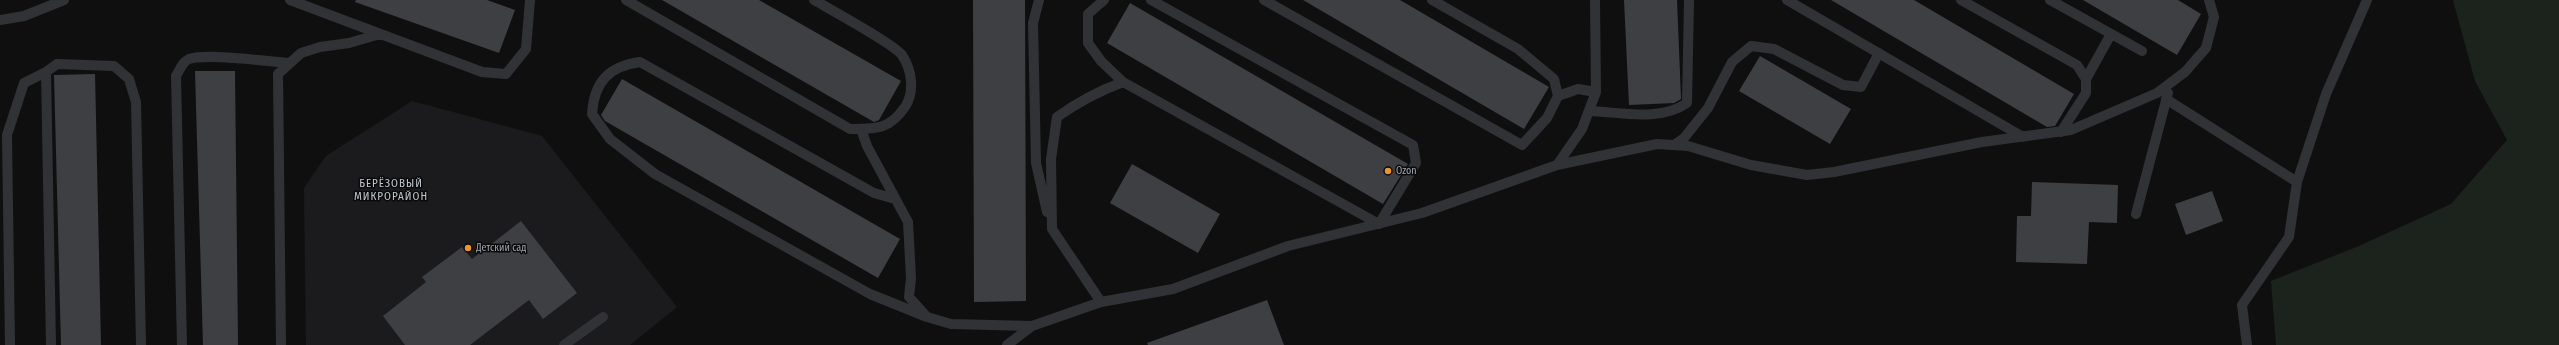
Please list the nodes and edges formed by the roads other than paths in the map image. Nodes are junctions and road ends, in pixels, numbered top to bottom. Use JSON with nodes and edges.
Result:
{"nodes":[{"id":1,"x":64,"y":0,"type":"edge"},
{"id":2,"x":290,"y":0,"type":"edge"},
{"id":3,"x":530,"y":0,"type":"edge"},
{"id":4,"x":626,"y":0,"type":"edge"},
{"id":5,"x":814,"y":0,"type":"edge"},
{"id":6,"x":1039,"y":0,"type":"edge"},
{"id":7,"x":1104,"y":0,"type":"edge"},
{"id":8,"x":1151,"y":0,"type":"edge"},
{"id":9,"x":1264,"y":0,"type":"edge"},
{"id":10,"x":1432,"y":0,"type":"edge"},
{"id":11,"x":1595,"y":0,"type":"edge"},
{"id":12,"x":1689,"y":0,"type":"edge"},
{"id":13,"x":1787,"y":0,"type":"edge"},
{"id":14,"x":1961,"y":0,"type":"edge"},
{"id":15,"x":2050,"y":0,"type":"edge"},
{"id":16,"x":2209,"y":0,"type":"edge"},
{"id":17,"x":2367,"y":0,"type":"edge"},
{"id":18,"x":0,"y":20,"type":"edge"},
{"id":19,"x":380,"y":34,"type":"junction"},
{"id":20,"x":2111,"y":34,"type":"junction"},
{"id":21,"x":2142,"y":51,"type":"dead end"},
{"id":22,"x":1879,"y":53,"type":"junction"},
{"id":23,"x":288,"y":63,"type":"junction"},
{"id":24,"x":46,"y":72,"type":"junction"},
{"id":25,"x":2086,"y":79,"type":"junction"},
{"id":26,"x":1123,"y":82,"type":"junction"},
{"id":27,"x":2170,"y":84,"type":"junction"},
{"id":28,"x":1596,"y":92,"type":"junction"},
{"id":29,"x":1558,"y":96,"type":"junction"},
{"id":30,"x":2166,"y":99,"type":"junction"},
{"id":31,"x":1589,"y":110,"type":"junction"},
{"id":32,"x":861,"y":129,"type":"junction"},
{"id":33,"x":2061,"y":132,"type":"junction"},
{"id":34,"x":3,"y":135,"type":"edge"},
{"id":35,"x":2023,"y":137,"type":"junction"},
{"id":36,"x":1674,"y":145,"type":"junction"},
{"id":37,"x":1557,"y":165,"type":"junction"},
{"id":38,"x":2297,"y":182,"type":"junction"},
{"id":39,"x":895,"y":199,"type":"junction"},
{"id":40,"x":2136,"y":214,"type":"dead end"},
{"id":41,"x":1379,"y":224,"type":"junction"},
{"id":42,"x":1052,"y":229,"type":"junction"},
{"id":43,"x":1101,"y":302,"type":"junction"},
{"id":44,"x":603,"y":317,"type":"dead end"},
{"id":45,"x":927,"y":317,"type":"junction"},
{"id":46,"x":1032,"y":326,"type":"junction"},
{"id":47,"x":10,"y":345,"type":"edge"},
{"id":48,"x":51,"y":345,"type":"edge"},
{"id":49,"x":141,"y":345,"type":"edge"},
{"id":50,"x":182,"y":345,"type":"edge"},
{"id":51,"x":281,"y":345,"type":"edge"},
{"id":52,"x":564,"y":345,"type":"edge"},
{"id":53,"x":1007,"y":345,"type":"edge"},
{"id":54,"x":2247,"y":345,"type":"edge"}],
"edges":[{"from":1,"to":18,"type":"lane"},
{"from":2,"to":19,"type":"lane"},
{"from":3,"to":19,"type":"lane"},
{"from":4,"to":32,"type":"lane"},
{"from":5,"to":32,"type":"lane"},
{"from":6,"to":42,"type":"lane"},
{"from":7,"to":26,"type":"lane"},
{"from":8,"to":41,"type":"lane"},
{"from":9,"to":29,"type":"lane"},
{"from":10,"to":29,"type":"lane"},
{"from":11,"to":28,"type":"lane"},
{"from":12,"to":31,"type":"lane"},
{"from":13,"to":22,"type":"lane"},
{"from":14,"to":25,"type":"lane"},
{"from":15,"to":20,"type":"lane"},
{"from":16,"to":27,"type":"lane"},
{"from":17,"to":38,"type":"lane"},
{"from":19,"to":23,"type":"lane"},
{"from":20,"to":21,"type":"lane"},
{"from":20,"to":25,"type":"lane"},
{"from":22,"to":35,"type":"lane"},
{"from":22,"to":36,"type":"lane"},
{"from":23,"to":50,"type":"lane"},
{"from":23,"to":51,"type":"lane"},
{"from":24,"to":34,"type":"lane"},
{"from":24,"to":48,"type":"lane"},
{"from":24,"to":49,"type":"lane"},
{"from":25,"to":33,"type":"lane"},
{"from":26,"to":41,"type":"lane"},
{"from":26,"to":42,"type":"lane"},
{"from":27,"to":30,"type":"lane"},
{"from":27,"to":33,"type":"lane"},
{"from":28,"to":29,"type":"lane"},
{"from":28,"to":31,"type":"lane"},
{"from":30,"to":38,"type":"lane"},
{"from":30,"to":40,"type":"lane"},
{"from":31,"to":37,"type":"lane"},
{"from":32,"to":39,"type":"lane"},
{"from":33,"to":35,"type":"lane"},
{"from":34,"to":47,"type":"lane"},
{"from":35,"to":36,"type":"lane"},
{"from":36,"to":37,"type":"lane"},
{"from":37,"to":41,"type":"lane"},
{"from":38,"to":54,"type":"lane"},
{"from":39,"to":45,"type":"lane"},
{"from":39,"to":45,"type":"lane"},
{"from":41,"to":43,"type":"lane"},
{"from":42,"to":43,"type":"lane"},
{"from":43,"to":46,"type":"lane"},
{"from":44,"to":52,"type":"lane"},
{"from":45,"to":46,"type":"lane"},
{"from":46,"to":53,"type":"lane"}]}
